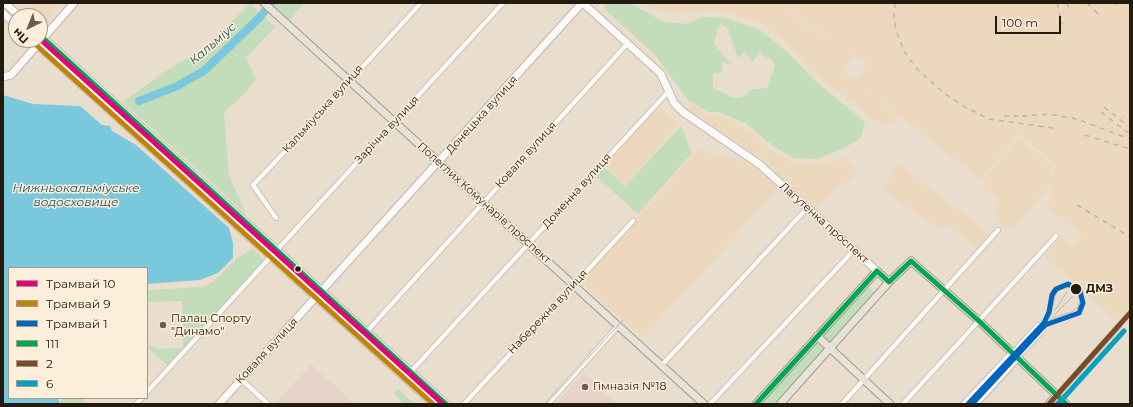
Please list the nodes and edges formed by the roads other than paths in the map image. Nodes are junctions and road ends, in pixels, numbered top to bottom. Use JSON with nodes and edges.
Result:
{"nodes":[{"id":1,"x":74,"y":3,"type":"edge"},
{"id":2,"x":264,"y":3,"type":"edge"},
{"id":3,"x":421,"y":3,"type":"edge"},
{"id":4,"x":502,"y":3,"type":"edge"},
{"id":5,"x":582,"y":3,"type":"edge"},
{"id":6,"x":48,"y":31,"type":"edge"},
{"id":7,"x":48,"y":42,"type":"edge"},
{"id":8,"x":627,"y":44,"type":"junction"},
{"id":9,"x":35,"y":48,"type":"edge"},
{"id":10,"x":41,"y":48,"type":"edge"},
{"id":11,"x":3,"y":77,"type":"edge"},
{"id":12,"x":349,"y":80,"type":"junction"},
{"id":13,"x":668,"y":92,"type":"junction"},
{"id":14,"x":394,"y":122,"type":"junction"},
{"id":15,"x":440,"y":162,"type":"junction"},
{"id":16,"x":484,"y":202,"type":"junction"},
{"id":17,"x":808,"y":207,"type":"junction"},
{"id":18,"x":276,"y":218,"type":"dead end"},
{"id":19,"x":633,"y":221,"type":"dead end"},
{"id":20,"x":998,"y":230,"type":"dead end"},
{"id":21,"x":1056,"y":236,"type":"dead end"},
{"id":22,"x":529,"y":244,"type":"junction"},
{"id":23,"x":277,"y":250,"type":"junction"},
{"id":24,"x":854,"y":250,"type":"junction"},
{"id":25,"x":271,"y":257,"type":"junction"},
{"id":26,"x":877,"y":271,"type":"junction"},
{"id":27,"x":889,"y":282,"type":"junction"},
{"id":28,"x":574,"y":285,"type":"junction"},
{"id":29,"x":944,"y":290,"type":"junction"},
{"id":30,"x":322,"y":291,"type":"junction"},
{"id":31,"x":316,"y":298,"type":"junction"},
{"id":32,"x":979,"y":321,"type":"junction"},
{"id":33,"x":618,"y":326,"type":"junction"},
{"id":34,"x":1118,"y":326,"type":"dead end"},
{"id":35,"x":366,"y":332,"type":"junction"},
{"id":36,"x":817,"y":336,"type":"junction"},
{"id":37,"x":361,"y":338,"type":"junction"},
{"id":38,"x":830,"y":348,"type":"junction"},
{"id":39,"x":1015,"y":356,"type":"junction"},
{"id":40,"x":662,"y":365,"type":"junction"},
{"id":41,"x":411,"y":372,"type":"junction"},
{"id":42,"x":405,"y":378,"type":"junction"},
{"id":43,"x":241,"y":380,"type":"junction"},
{"id":44,"x":864,"y":380,"type":"junction"},
{"id":45,"x":148,"y":391,"type":"edge"},
{"id":46,"x":1057,"y":395,"type":"junction"},
{"id":47,"x":219,"y":404,"type":"edge"},
{"id":48,"x":268,"y":404,"type":"edge"},
{"id":49,"x":434,"y":404,"type":"edge"},
{"id":50,"x":446,"y":404,"type":"edge"},
{"id":51,"x":464,"y":404,"type":"edge"},
{"id":52,"x":548,"y":404,"type":"edge"},
{"id":53,"x":704,"y":404,"type":"edge"},
{"id":54,"x":710,"y":404,"type":"edge"},
{"id":55,"x":756,"y":404,"type":"edge"},
{"id":56,"x":780,"y":404,"type":"edge"},
{"id":57,"x":842,"y":404,"type":"edge"},
{"id":58,"x":890,"y":404,"type":"edge"},
{"id":59,"x":903,"y":404,"type":"edge"},
{"id":60,"x":965,"y":404,"type":"edge"},
{"id":61,"x":974,"y":404,"type":"edge"},
{"id":62,"x":1049,"y":404,"type":"edge"},
{"id":63,"x":1066,"y":404,"type":"edge"}],
"edges":[{"from":1,"to":6,"type":"street"},
{"from":2,"to":12,"type":"main road","name":"Полеглих Комунарів проспект"},
{"from":3,"to":12,"type":"street","name":"Кальміуська вулиця"},
{"from":4,"to":14,"type":"street","name":"Зарічна вулиця"},
{"from":5,"to":8,"type":"street","name":"Лагутенка проспект"},
{"from":5,"to":15,"type":"street","name":"Донецька вулиця"},
{"from":7,"to":23,"type":"street"},
{"from":8,"to":13,"type":"street","name":"Лагутенка проспект"},
{"from":8,"to":16,"type":"street","name":"Коваля вулиця"},
{"from":9,"to":11,"type":"street"},
{"from":10,"to":25,"type":"street"},
{"from":12,"to":14,"type":"main road","name":"Полеглих Комунарів проспект"},
{"from":12,"to":18,"type":"street","name":"Кальміуська вулиця"},
{"from":13,"to":17,"type":"street","name":"Лагутенка проспект"},
{"from":13,"to":22,"type":"street","name":"Доменна вулиця"},
{"from":14,"to":15,"type":"main road","name":"Полеглих Комунарів проспект"},
{"from":14,"to":23,"type":"street","name":"Зарічна вулиця"},
{"from":15,"to":16,"type":"main road","name":"Полеглих Комунарів проспект"},
{"from":15,"to":30,"type":"street","name":"Донецька вулиця"},
{"from":16,"to":22,"type":"main road","name":"Полеглих Комунарів проспект"},
{"from":16,"to":35,"type":"street","name":"Коваля вулиця"},
{"from":17,"to":24,"type":"street","name":"Лагутенка проспект"},
{"from":17,"to":40,"type":"street"},
{"from":19,"to":28,"type":"street","name":"Набережна вулиця"},
{"from":20,"to":29,"type":"street"},
{"from":21,"to":32,"type":"street"},
{"from":22,"to":28,"type":"main road","name":"Полеглих Комунарів проспект"},
{"from":22,"to":41,"type":"street","name":"Доменна вулиця"},
{"from":23,"to":25,"type":"street","name":"Зарічна вулиця"},
{"from":23,"to":30,"type":"street"},
{"from":24,"to":26,"type":"street","name":"Лагутенка проспект"},
{"from":24,"to":54,"type":"street"},
{"from":25,"to":31,"type":"street"},
{"from":25,"to":45,"type":"street"},
{"from":26,"to":27,"type":"main road","name":"Лагутенка проспект"},
{"from":26,"to":36,"type":"main road"},
{"from":27,"to":29,"type":"main road"},
{"from":27,"to":38,"type":"main road"},
{"from":28,"to":33,"type":"main road","name":"Полеглих Комунарів проспект"},
{"from":28,"to":51,"type":"street","name":"Набережна вулиця"},
{"from":29,"to":32,"type":"main road"},
{"from":29,"to":44,"type":"street"},
{"from":30,"to":31,"type":"street","name":"Донецька вулиця"},
{"from":30,"to":35,"type":"street"},
{"from":31,"to":37,"type":"street"},
{"from":31,"to":43,"type":"street","name":"Коваля вулиця"},
{"from":32,"to":39,"type":"main road"},
{"from":32,"to":59,"type":"street"},
{"from":33,"to":40,"type":"main road","name":"Полеглих Комунарів проспект"},
{"from":33,"to":52,"type":"street"},
{"from":34,"to":46,"type":"street"},
{"from":35,"to":37,"type":"street","name":"Коваля вулиця"},
{"from":35,"to":41,"type":"street"},
{"from":36,"to":38,"type":"main road"},
{"from":36,"to":55,"type":"main road"},
{"from":37,"to":42,"type":"street"},
{"from":38,"to":44,"type":"main road"},
{"from":38,"to":56,"type":"main road"},
{"from":39,"to":39,"type":"street"},
{"from":39,"to":46,"type":"main road"},
{"from":39,"to":60,"type":"street"},
{"from":39,"to":61,"type":"street"},
{"from":40,"to":53,"type":"main road","name":"Полеглих Комунарів проспект"},
{"from":41,"to":42,"type":"street","name":"Доменна вулиця"},
{"from":41,"to":50,"type":"street"},
{"from":42,"to":49,"type":"street"},
{"from":43,"to":47,"type":"street","name":"Коваля вулиця"},
{"from":43,"to":48,"type":"street"},
{"from":44,"to":57,"type":"street"},
{"from":44,"to":58,"type":"main road"},
{"from":46,"to":62,"type":"main road"},
{"from":46,"to":63,"type":"main road"}]}
